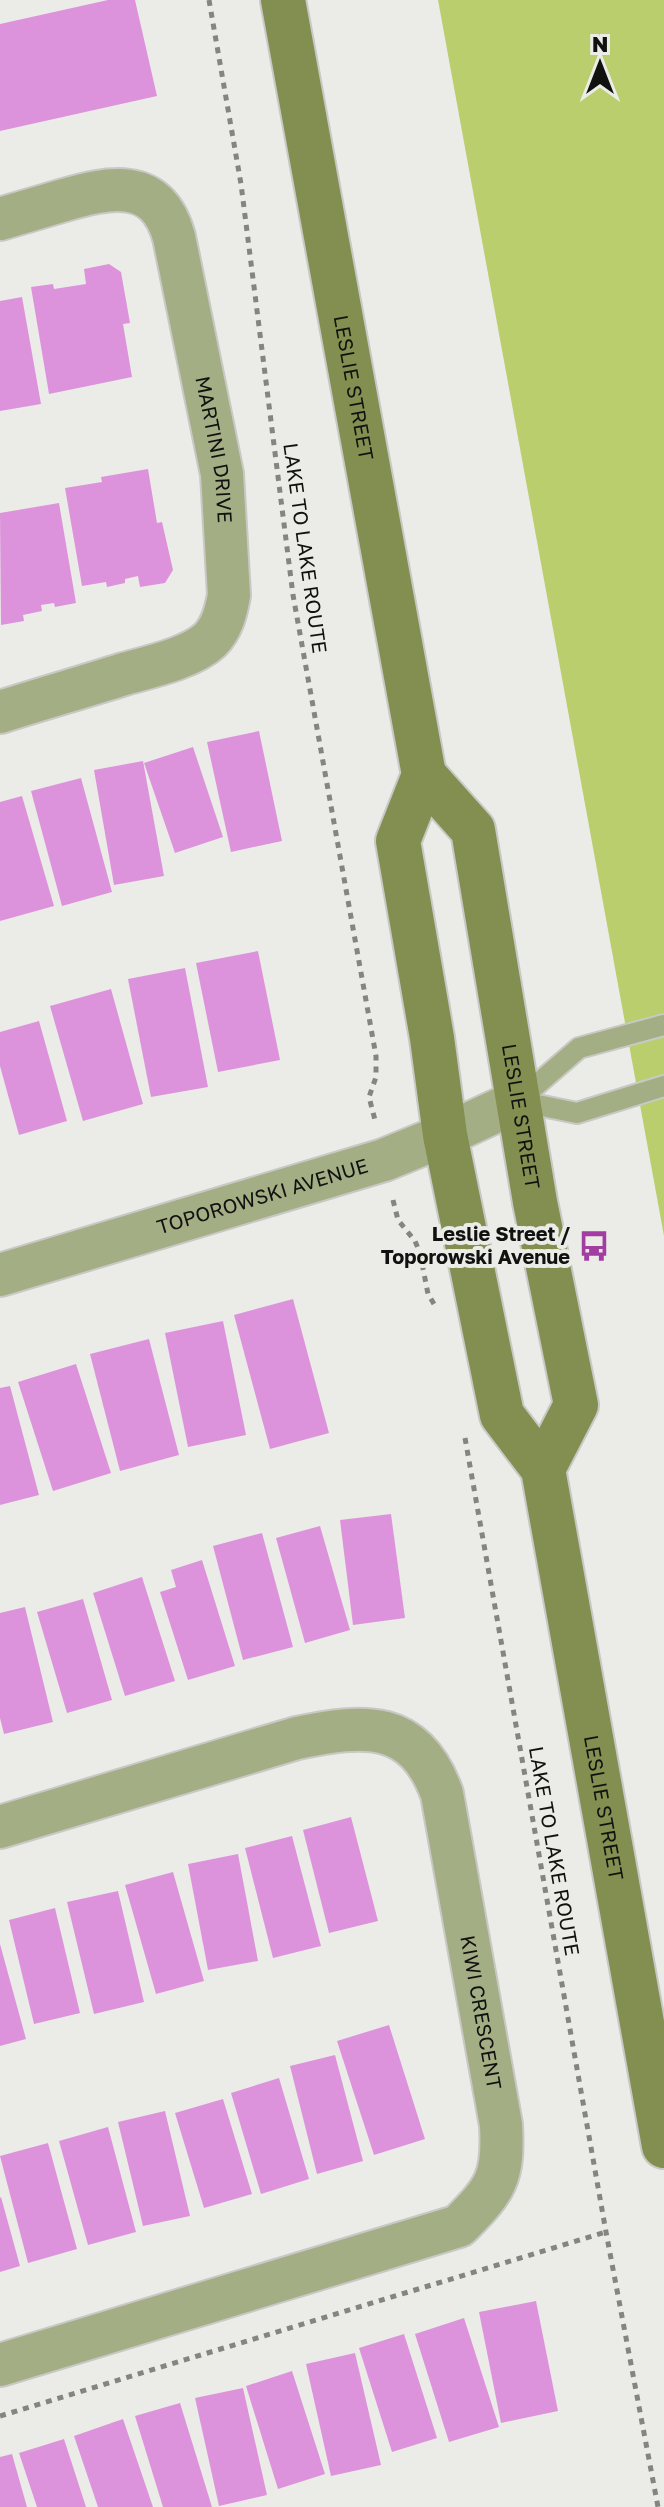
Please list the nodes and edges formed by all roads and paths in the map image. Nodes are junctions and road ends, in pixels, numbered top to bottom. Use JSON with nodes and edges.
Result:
{"nodes":[{"id":1,"x":209,"y":0,"type":"edge"},
{"id":2,"x":283,"y":0,"type":"edge"},
{"id":3,"x":0,"y":219,"type":"edge"},
{"id":4,"x":0,"y":712,"type":"edge"},
{"id":5,"x":424,"y":775,"type":"junction"},
{"id":6,"x":664,"y":1025,"type":"edge"},
{"id":7,"x":664,"y":1086,"type":"edge"},
{"id":8,"x":369,"y":1097,"type":"dead end"},
{"id":9,"x":518,"y":1101,"type":"junction"},
{"id":10,"x":445,"y":1135,"type":"junction"},
{"id":11,"x":396,"y":1210,"type":"dead end"},
{"id":12,"x":0,"y":1275,"type":"edge"},
{"id":13,"x":439,"y":1314,"type":"dead end"},
{"id":14,"x":464,"y":1431,"type":"dead end"},
{"id":15,"x":543,"y":1469,"type":"junction"},
{"id":16,"x":0,"y":1827,"type":"edge"},
{"id":17,"x":664,"y":2146,"type":"edge"},
{"id":18,"x":606,"y":2232,"type":"junction"},
{"id":19,"x":0,"y":2365,"type":"edge"},
{"id":20,"x":0,"y":2416,"type":"edge"},
{"id":21,"x":658,"y":2507,"type":"edge"}],
"edges":[{"from":1,"to":8,"type":"path","name":"LAKE TO LAKE ROUTE"},
{"from":2,"to":5,"type":"main road","name":"LESLIE STREET"},
{"from":3,"to":4,"type":"street","name":"MARTINI DRIVE"},
{"from":5,"to":9,"type":"main road","name":"LESLIE STREET"},
{"from":5,"to":10,"type":"main road","name":"LESLIE STREET"},
{"from":6,"to":9,"type":"lane"},
{"from":7,"to":9,"type":"lane"},
{"from":9,"to":10,"type":"street","name":"TOPOROWSKI AVENUE"},
{"from":9,"to":15,"type":"main road","name":"LESLIE STREET"},
{"from":10,"to":12,"type":"street","name":"TOPOROWSKI AVENUE"},
{"from":10,"to":15,"type":"main road","name":"LESLIE STREET"},
{"from":11,"to":13,"type":"path"},
{"from":14,"to":18,"type":"path","name":"LAKE TO LAKE ROUTE"},
{"from":15,"to":17,"type":"main road","name":"LESLIE STREET"},
{"from":16,"to":19,"type":"street","name":"KIWI CRESCENT"},
{"from":18,"to":20,"type":"path"},
{"from":18,"to":21,"type":"path","name":"LAKE TO LAKE ROUTE"}]}
